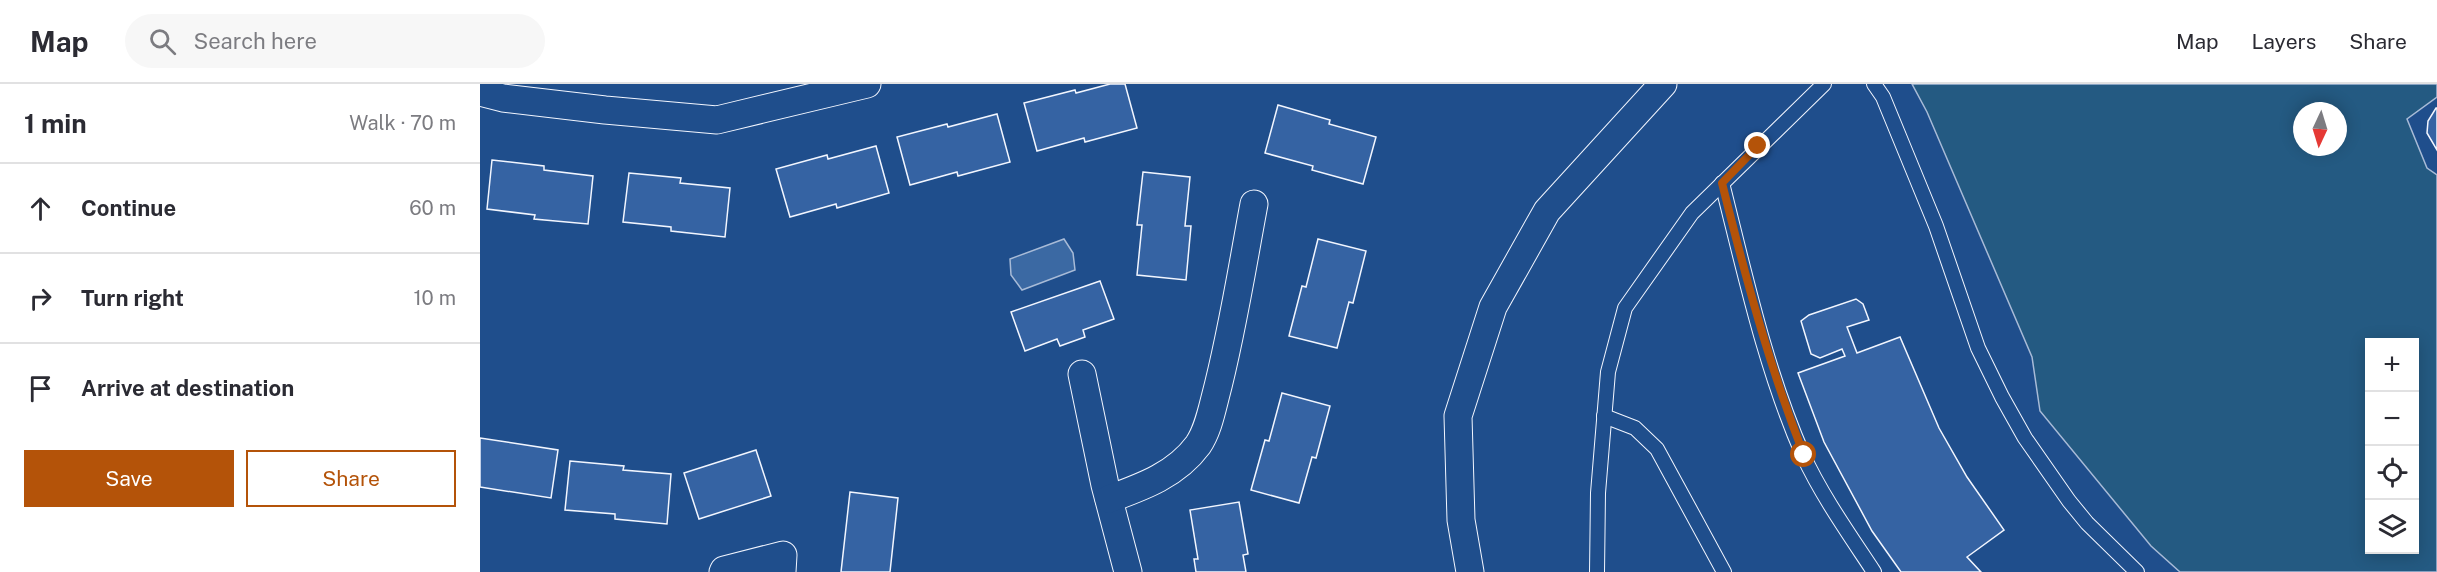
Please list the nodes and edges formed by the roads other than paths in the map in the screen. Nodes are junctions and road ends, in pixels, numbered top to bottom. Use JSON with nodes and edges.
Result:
{"nodes":[{"id":1,"x":867,"y":84,"type":"edge"},
{"id":2,"x":1663,"y":84,"type":"edge"},
{"id":3,"x":1824,"y":84,"type":"edge"},
{"id":4,"x":1874,"y":84,"type":"edge"},
{"id":5,"x":480,"y":93,"type":"edge"},
{"id":6,"x":1722,"y":183,"type":"junction"},
{"id":7,"x":1254,"y":204,"type":"dead end"},
{"id":8,"x":1082,"y":374,"type":"dead end"},
{"id":9,"x":1604,"y":416,"type":"junction"},
{"id":10,"x":1108,"y":499,"type":"junction"},
{"id":11,"x":723,"y":572,"type":"edge"},
{"id":12,"x":782,"y":572,"type":"edge"},
{"id":13,"x":1128,"y":572,"type":"edge"},
{"id":14,"x":1470,"y":572,"type":"edge"},
{"id":15,"x":1597,"y":572,"type":"edge"},
{"id":16,"x":1724,"y":572,"type":"edge"},
{"id":17,"x":1874,"y":572,"type":"edge"},
{"id":18,"x":2137,"y":572,"type":"edge"}],
"edges":[{"from":1,"to":5,"type":"street"},
{"from":2,"to":14,"type":"street"},
{"from":3,"to":6,"type":"lane"},
{"from":4,"to":18,"type":"lane"},
{"from":6,"to":9,"type":"lane"},
{"from":6,"to":17,"type":"lane"},
{"from":7,"to":10,"type":"street"},
{"from":8,"to":10,"type":"street"},
{"from":9,"to":15,"type":"lane"},
{"from":9,"to":16,"type":"lane"},
{"from":10,"to":13,"type":"street"},
{"from":11,"to":12,"type":"street"}]}
